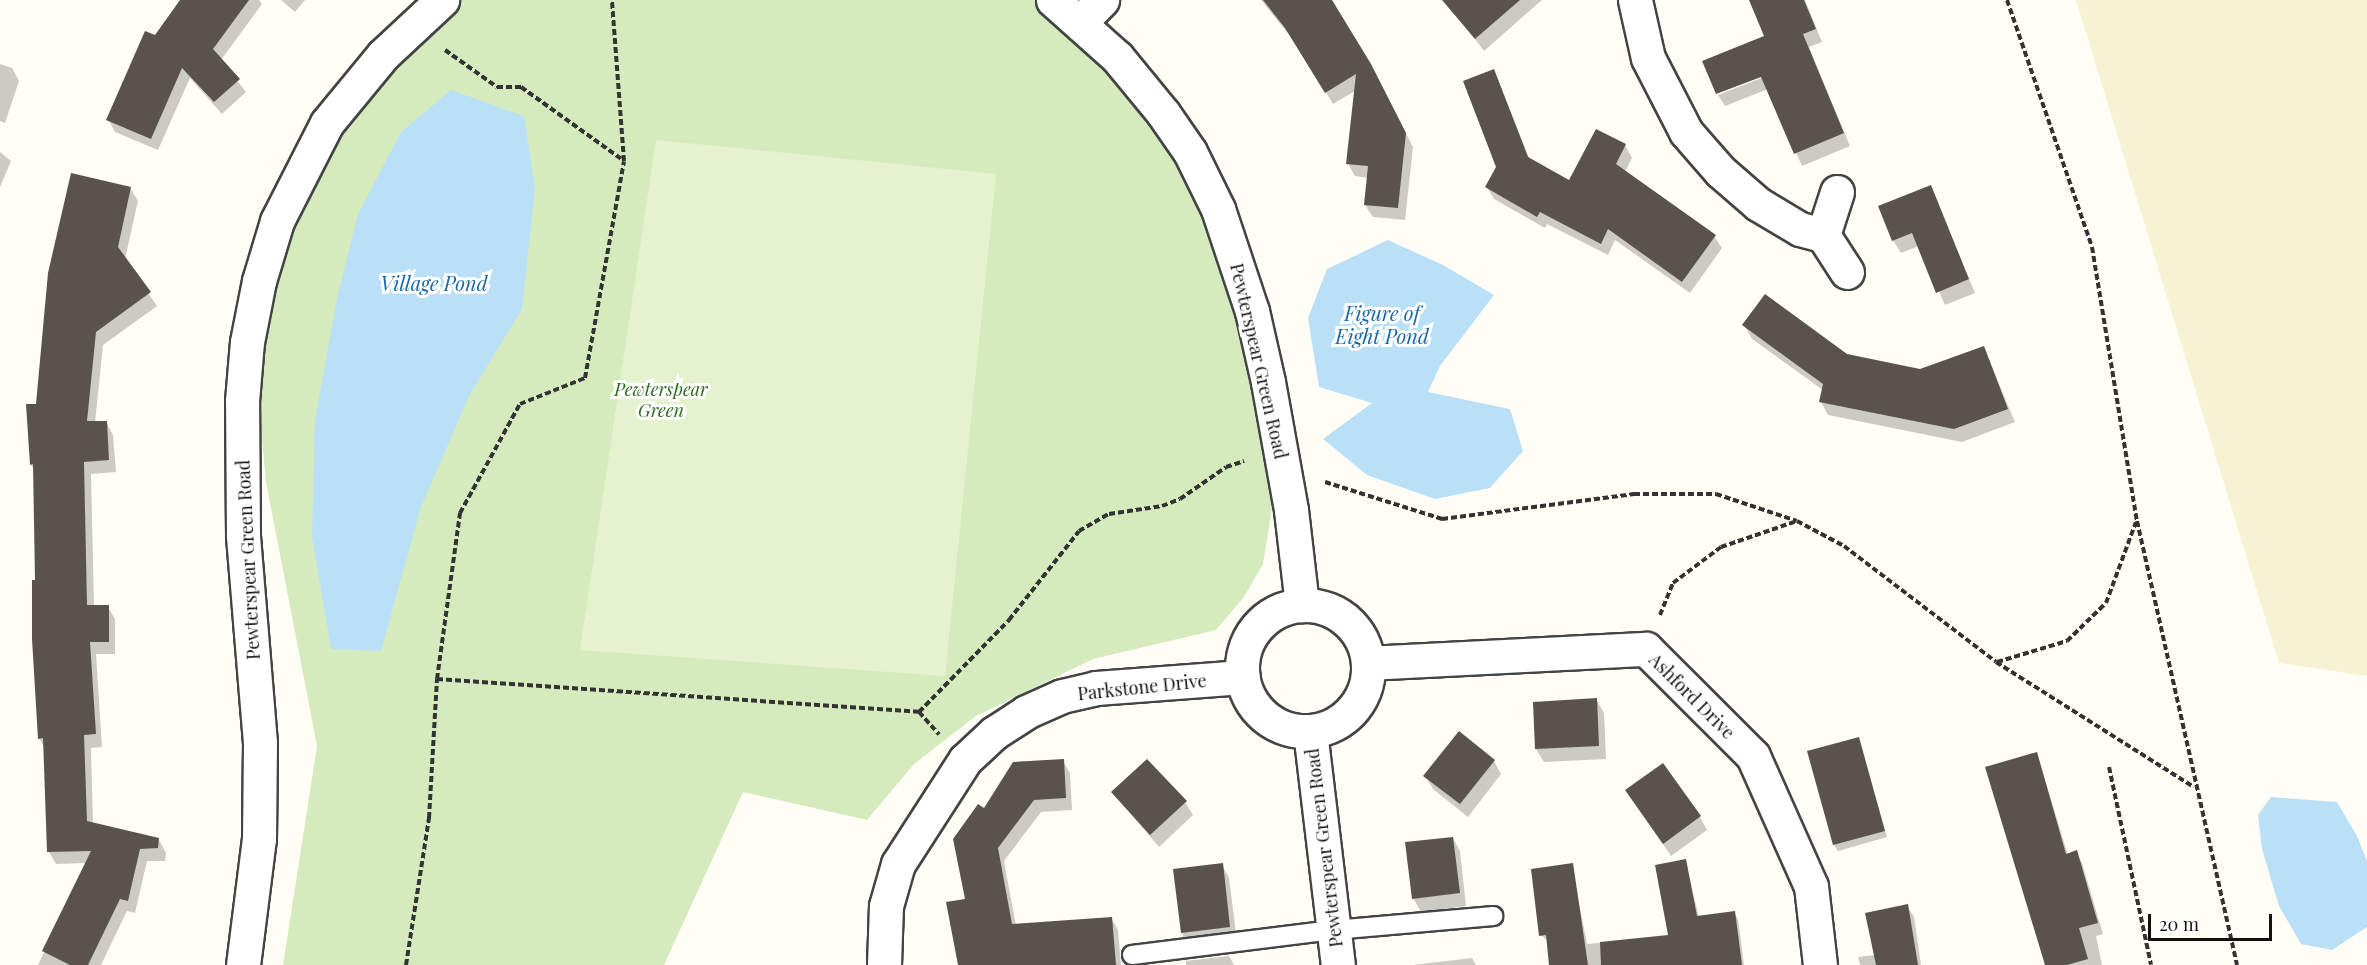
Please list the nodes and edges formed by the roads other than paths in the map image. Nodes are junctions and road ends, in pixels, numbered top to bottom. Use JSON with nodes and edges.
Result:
{"nodes":[{"id":1,"x":442,"y":0,"type":"edge"},
{"id":2,"x":1053,"y":0,"type":"edge"},
{"id":3,"x":1635,"y":0,"type":"edge"},
{"id":4,"x":1091,"y":11,"type":"edge"},
{"id":5,"x":1837,"y":192,"type":"dead end"},
{"id":6,"x":1823,"y":235,"type":"junction"},
{"id":7,"x":1847,"y":272,"type":"dead end"},
{"id":8,"x":1302,"y":605,"type":"junction"},
{"id":9,"x":1368,"y":663,"type":"junction"},
{"id":10,"x":1243,"y":677,"type":"junction"},
{"id":11,"x":1310,"y":731,"type":"junction"},
{"id":12,"x":1493,"y":916,"type":"dead end"},
{"id":13,"x":1334,"y":930,"type":"junction"},
{"id":14,"x":1132,"y":955,"type":"dead end"},
{"id":15,"x":243,"y":965,"type":"edge"},
{"id":16,"x":884,"y":965,"type":"edge"},
{"id":17,"x":1338,"y":965,"type":"edge"},
{"id":18,"x":1820,"y":965,"type":"edge"}],
"edges":[{"from":1,"to":15,"type":"street","name":"Pewterspear Green Road"},
{"from":2,"to":4,"type":"street","name":"Pewterspear Green Road"},
{"from":3,"to":6,"type":"street"},
{"from":4,"to":8,"type":"street","name":"Pewterspear Green Road"},
{"from":5,"to":6,"type":"street"},
{"from":6,"to":7,"type":"street"},
{"from":8,"to":9,"type":"street"},
{"from":8,"to":10,"type":"street"},
{"from":9,"to":11,"type":"street"},
{"from":9,"to":18,"type":"street","name":"Ashford Drive"},
{"from":10,"to":11,"type":"street"},
{"from":10,"to":16,"type":"street","name":"Parkstone Drive"},
{"from":11,"to":13,"type":"street","name":"Pewterspear Green Road"},
{"from":12,"to":13,"type":"lane"},
{"from":13,"to":14,"type":"lane"},
{"from":13,"to":17,"type":"street","name":"Pewterspear Green Road"}]}
